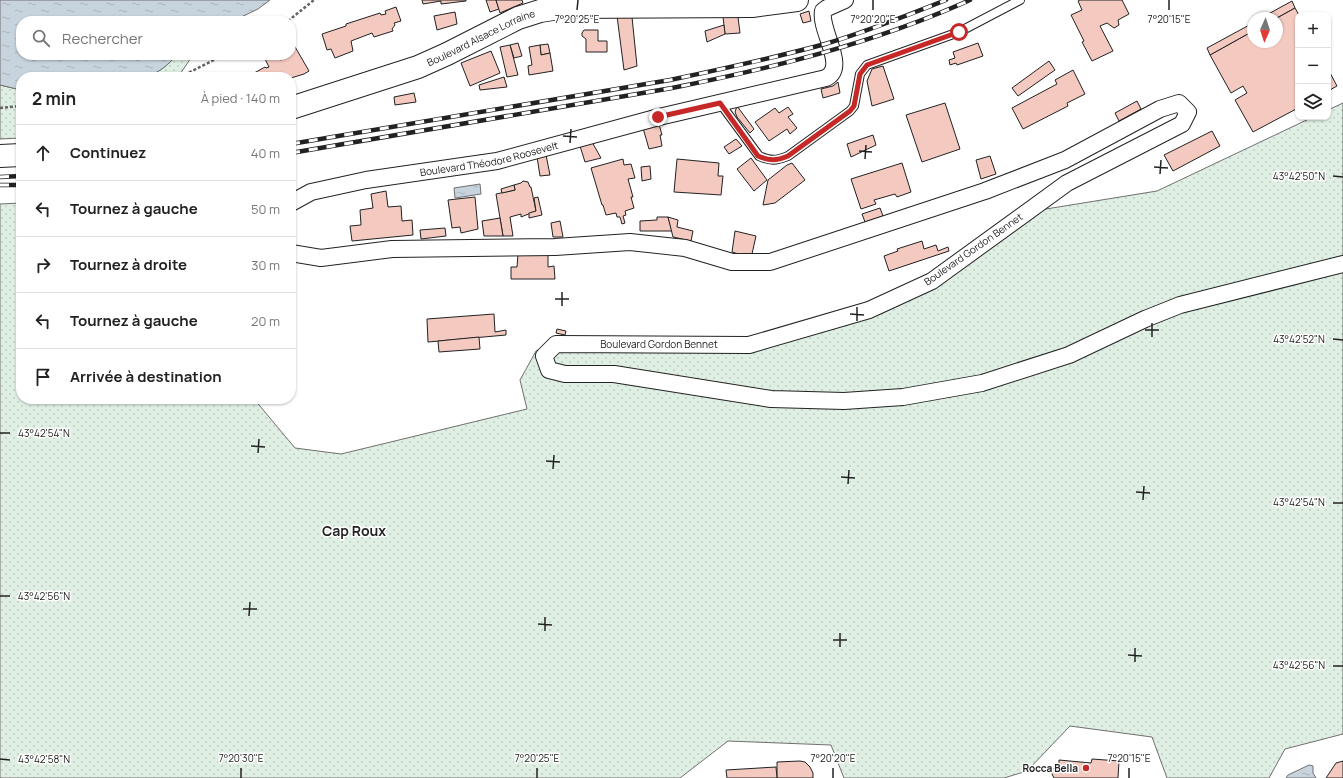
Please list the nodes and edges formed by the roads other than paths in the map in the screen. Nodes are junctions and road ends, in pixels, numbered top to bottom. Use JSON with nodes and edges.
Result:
{"nodes":[{"id":1,"x":797,"y":0,"type":"edge"},
{"id":2,"x":845,"y":0,"type":"edge"},
{"id":3,"x":1020,"y":0,"type":"edge"},
{"id":4,"x":720,"y":103,"type":"junction"},
{"id":5,"x":296,"y":106,"type":"edge"},
{"id":6,"x":16,"y":155,"type":"edge"},
{"id":7,"x":0,"y":156,"type":"edge"},
{"id":8,"x":296,"y":200,"type":"edge"},
{"id":9,"x":296,"y":254,"type":"edge"},
{"id":10,"x":1343,"y":264,"type":"edge"}],
"edges":[{"from":1,"to":5,"type":"main road","name":"Boulevard Alsace Lorraine"},
{"from":2,"to":4,"type":"street","name":"Boulevard Théodore Roosevelt"},
{"from":3,"to":4,"type":"lane"},
{"from":4,"to":8,"type":"street","name":"Boulevard Théodore Roosevelt"},
{"from":6,"to":7,"type":"main road"},
{"from":9,"to":10,"type":"street","name":"Boulevard Gordon Bennet"}]}
